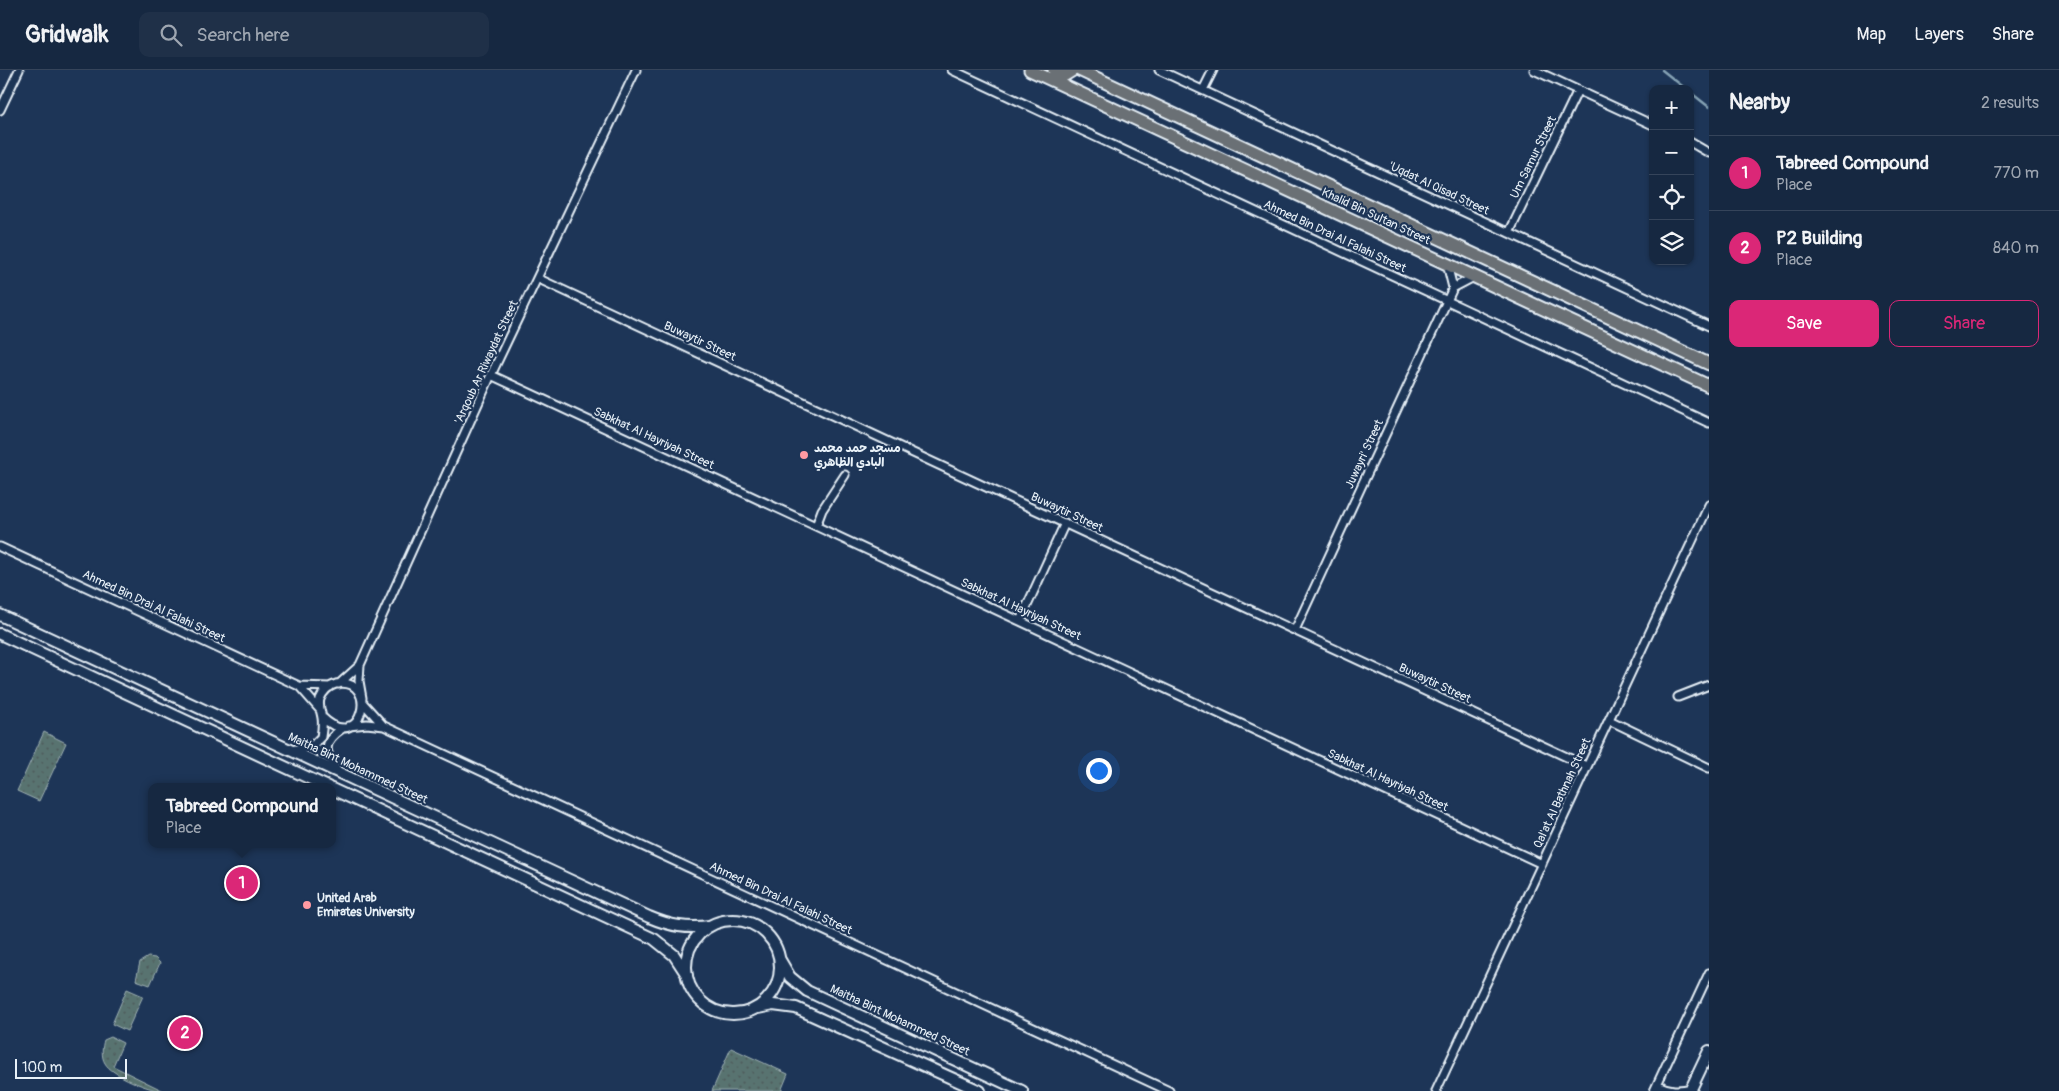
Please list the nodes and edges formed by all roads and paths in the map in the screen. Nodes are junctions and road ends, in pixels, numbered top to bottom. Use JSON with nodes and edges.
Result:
{"nodes":[{"id":1,"x":19,"y":70,"type":"edge"},
{"id":2,"x":636,"y":70,"type":"edge"},
{"id":3,"x":952,"y":70,"type":"edge"},
{"id":4,"x":1030,"y":70,"type":"edge"},
{"id":5,"x":1054,"y":70,"type":"edge"},
{"id":6,"x":1073,"y":70,"type":"edge"},
{"id":7,"x":1079,"y":70,"type":"edge"},
{"id":8,"x":1159,"y":70,"type":"edge"},
{"id":9,"x":1213,"y":70,"type":"edge"},
{"id":10,"x":1534,"y":70,"type":"edge"},
{"id":11,"x":1203,"y":90,"type":"junction"},
{"id":12,"x":1578,"y":90,"type":"junction"},
{"id":13,"x":1,"y":106,"type":"edge"},
{"id":14,"x":1649,"y":123,"type":"edge"},
{"id":15,"x":1694,"y":144,"type":"edge"},
{"id":16,"x":1709,"y":153,"type":"edge"},
{"id":17,"x":1508,"y":233,"type":"junction"},
{"id":18,"x":1447,"y":264,"type":"junction"},
{"id":19,"x":1474,"y":277,"type":"junction"},
{"id":20,"x":539,"y":279,"type":"junction"},
{"id":21,"x":1453,"y":288,"type":"junction"},
{"id":22,"x":1447,"y":300,"type":"junction"},
{"id":23,"x":1709,"y":326,"type":"edge"},
{"id":24,"x":1709,"y":364,"type":"edge"},
{"id":25,"x":491,"y":375,"type":"junction"},
{"id":26,"x":1709,"y":386,"type":"edge"},
{"id":27,"x":1709,"y":423,"type":"edge"},
{"id":28,"x":845,"y":475,"type":"dead end"},
{"id":29,"x":1709,"y":505,"type":"edge"},
{"id":30,"x":1065,"y":523,"type":"junction"},
{"id":31,"x":816,"y":526,"type":"junction"},
{"id":32,"x":0,"y":547,"type":"edge"},
{"id":33,"x":0,"y":615,"type":"edge"},
{"id":34,"x":1020,"y":621,"type":"junction"},
{"id":35,"x":1294,"y":630,"type":"junction"},
{"id":36,"x":0,"y":634,"type":"edge"},
{"id":37,"x":360,"y":665,"type":"junction"},
{"id":38,"x":339,"y":684,"type":"junction"},
{"id":39,"x":1709,"y":685,"type":"edge"},
{"id":40,"x":299,"y":686,"type":"junction"},
{"id":41,"x":330,"y":687,"type":"junction"},
{"id":42,"x":1678,"y":697,"type":"dead end"},
{"id":43,"x":362,"y":700,"type":"junction"},
{"id":44,"x":321,"y":714,"type":"junction"},
{"id":45,"x":1609,"y":720,"type":"junction"},
{"id":46,"x":384,"y":726,"type":"junction"},
{"id":47,"x":346,"y":727,"type":"junction"},
{"id":48,"x":291,"y":750,"type":"junction"},
{"id":49,"x":1586,"y":766,"type":"junction"},
{"id":50,"x":1709,"y":768,"type":"edge"},
{"id":51,"x":339,"y":773,"type":"junction"},
{"id":52,"x":319,"y":783,"type":"edge"},
{"id":53,"x":336,"y":791,"type":"edge"},
{"id":54,"x":1542,"y":864,"type":"junction"},
{"id":55,"x":710,"y":926,"type":"junction"},
{"id":56,"x":779,"y":958,"type":"junction"},
{"id":57,"x":1709,"y":974,"type":"edge"},
{"id":58,"x":687,"y":975,"type":"junction"},
{"id":59,"x":750,"y":1011,"type":"junction"},
{"id":60,"x":1709,"y":1051,"type":"edge"},
{"id":61,"x":1656,"y":1088,"type":"edge"},
{"id":62,"x":1691,"y":1089,"type":"edge"},
{"id":63,"x":980,"y":1091,"type":"edge"},
{"id":64,"x":1022,"y":1091,"type":"edge"},
{"id":65,"x":1169,"y":1091,"type":"edge"},
{"id":66,"x":1436,"y":1091,"type":"edge"},
{"id":67,"x":1668,"y":1091,"type":"edge"}],
"edges":[{"from":1,"to":13,"type":"street"},
{"from":2,"to":20,"type":"street","name":"'Arqoub Ar Riwaydat Street"},
{"from":3,"to":22,"type":"street","name":"Ahmed Bin Drai Al Falahi Street"},
{"from":4,"to":18,"type":"main road","name":"Khalid Bin Sultan Street"},
{"from":5,"to":6,"type":"main road"},
{"from":7,"to":24,"type":"main road","name":"Khalid Bin Sultan Street"},
{"from":8,"to":11,"type":"street","name":"'Uqdat Al Qisad Street"},
{"from":9,"to":11,"type":"street"},
{"from":10,"to":12,"type":"street"},
{"from":11,"to":17,"type":"street","name":"'Uqdat Al Qisad Street"},
{"from":12,"to":14,"type":"street"},
{"from":12,"to":17,"type":"street","name":"Um Samur Street"},
{"from":15,"to":16,"type":"street"},
{"from":17,"to":23,"type":"street","name":"'Uqdat Al Qisad Street"},
{"from":18,"to":19,"type":"main road","name":"Khalid Bin Sultan Street"},
{"from":18,"to":21,"type":"street"},
{"from":19,"to":21,"type":"street"},
{"from":19,"to":26,"type":"main road","name":"Khalid Bin Sultan Street"},
{"from":20,"to":25,"type":"street","name":"'Arqoub Ar Riwaydat Street"},
{"from":20,"to":30,"type":"street","name":"Buwaytir Street"},
{"from":21,"to":22,"type":"street","name":"Juwayri' Street"},
{"from":22,"to":27,"type":"street","name":"Ahmed Bin Drai Al Falahi Street"},
{"from":22,"to":35,"type":"street","name":"Juwayri' Street"},
{"from":25,"to":31,"type":"street","name":"Sabkhat Al Hayriyah Street"},
{"from":25,"to":37,"type":"street","name":"'Arqoub Ar Riwaydat Street"},
{"from":28,"to":31,"type":"street"},
{"from":29,"to":45,"type":"street","name":"Qal'at Al Bathnah Street"},
{"from":30,"to":34,"type":"street"},
{"from":30,"to":35,"type":"street","name":"Buwaytir Street"},
{"from":31,"to":34,"type":"street","name":"Sabkhat Al Hayriyah Street"},
{"from":32,"to":40,"type":"street","name":"Ahmed Bin Drai Al Falahi Street"},
{"from":33,"to":48,"type":"main road","name":"Maitha Bint Mohammed Street"},
{"from":34,"to":54,"type":"street","name":"Sabkhat Al Hayriyah Street"},
{"from":35,"to":49,"type":"street","name":"Buwaytir Street"},
{"from":36,"to":52,"type":"main road"},
{"from":37,"to":38,"type":"street","name":"'Arqoub Ar Riwaydat Street"},
{"from":37,"to":43,"type":"street","name":"'Arqoub Ar Riwaydat Street"},
{"from":38,"to":41,"type":"street"},
{"from":38,"to":43,"type":"street"},
{"from":39,"to":42,"type":"street"},
{"from":40,"to":41,"type":"street","name":"Ahmed Bin Drai Al Falahi Street"},
{"from":40,"to":44,"type":"street","name":"Ahmed Bin Drai Al Falahi Street"},
{"from":41,"to":44,"type":"street"},
{"from":43,"to":46,"type":"street","name":"Ahmed Bin Drai Al Falahi Street"},
{"from":43,"to":47,"type":"street"},
{"from":44,"to":47,"type":"street"},
{"from":44,"to":48,"type":"street"},
{"from":45,"to":49,"type":"street","name":"Qal'at Al Bathnah Street"},
{"from":45,"to":50,"type":"street"},
{"from":46,"to":47,"type":"street","name":"Ahmed Bin Drai Al Falahi Street"},
{"from":46,"to":65,"type":"street","name":"Ahmed Bin Drai Al Falahi Street"},
{"from":47,"to":51,"type":"street"},
{"from":48,"to":51,"type":"main road","name":"Maitha Bint Mohammed Street"},
{"from":49,"to":54,"type":"street","name":"Qal'at Al Bathnah Street"},
{"from":51,"to":55,"type":"main road","name":"Maitha Bint Mohammed Street"},
{"from":53,"to":58,"type":"main road"},
{"from":54,"to":66,"type":"street","name":"Qal'at Al Bathnah Street"},
{"from":55,"to":56,"type":"main road"},
{"from":55,"to":58,"type":"main road"},
{"from":56,"to":59,"type":"main road"},
{"from":56,"to":64,"type":"main road","name":"Maitha Bint Mohammed Street"},
{"from":57,"to":61,"type":"street"},
{"from":58,"to":59,"type":"main road"},
{"from":59,"to":63,"type":"main road"},
{"from":60,"to":62,"type":"main road"},
{"from":61,"to":67,"type":"street"},
{"from":62,"to":67,"type":"street"}]}
